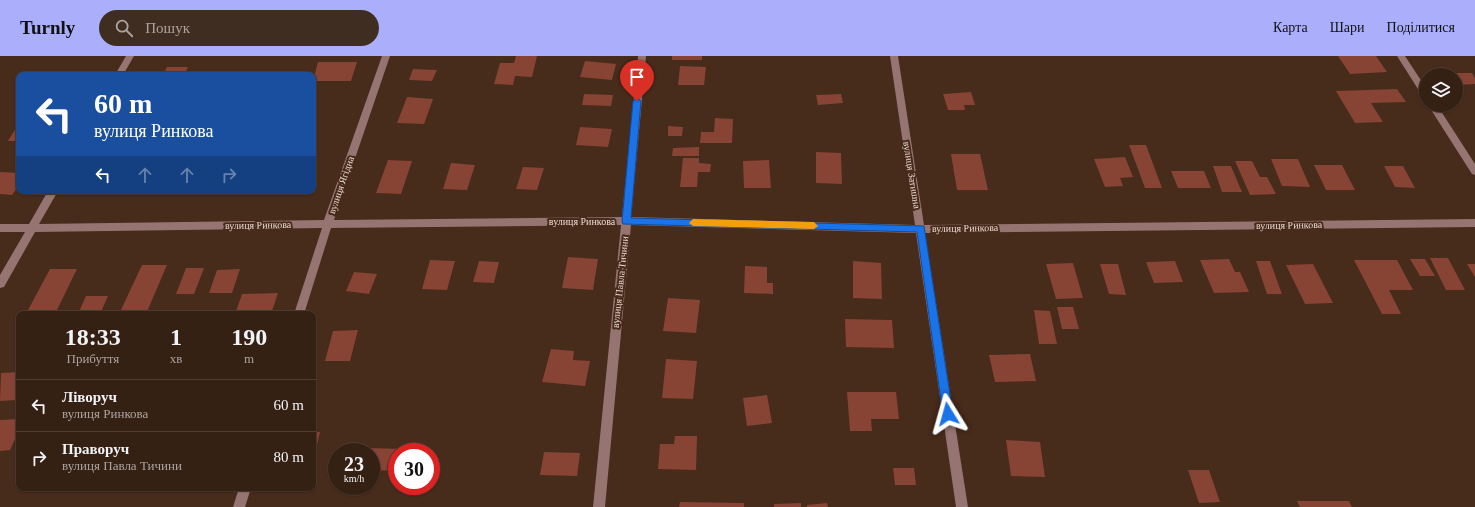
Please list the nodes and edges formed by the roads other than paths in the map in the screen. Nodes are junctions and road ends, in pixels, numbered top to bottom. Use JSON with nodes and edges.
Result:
{"nodes":[{"id":1,"x":130,"y":56,"type":"edge"},
{"id":2,"x":386,"y":56,"type":"edge"},
{"id":3,"x":642,"y":56,"type":"edge"},
{"id":4,"x":894,"y":56,"type":"edge"},
{"id":5,"x":1401,"y":56,"type":"edge"},
{"id":6,"x":121,"y":72,"type":"edge"},
{"id":7,"x":1419,"y":84,"type":"edge"},
{"id":8,"x":1437,"y":112,"type":"edge"},
{"id":9,"x":1475,"y":171,"type":"edge"},
{"id":10,"x":51,"y":194,"type":"edge"},
{"id":11,"x":626,"y":221,"type":"junction"},
{"id":12,"x":1475,"y":223,"type":"edge"},
{"id":13,"x":328,"y":224,"type":"junction"},
{"id":14,"x":0,"y":228,"type":"edge"},
{"id":15,"x":32,"y":228,"type":"junction"},
{"id":16,"x":921,"y":229,"type":"junction"},
{"id":17,"x":0,"y":284,"type":"edge"},
{"id":18,"x":300,"y":311,"type":"edge"},
{"id":19,"x":243,"y":491,"type":"edge"},
{"id":20,"x":238,"y":507,"type":"edge"},
{"id":21,"x":598,"y":507,"type":"edge"},
{"id":22,"x":962,"y":507,"type":"edge"}],
"edges":[{"from":1,"to":6,"type":"street"},
{"from":2,"to":13,"type":"street","name":"вулиця Ягідна"},
{"from":3,"to":11,"type":"street","name":"вулиця Павла Тичини"},
{"from":4,"to":16,"type":"street","name":"вулиця Затишна"},
{"from":5,"to":7,"type":"street"},
{"from":8,"to":9,"type":"street"},
{"from":10,"to":15,"type":"street"},
{"from":11,"to":13,"type":"street","name":"вулиця Ринкова"},
{"from":11,"to":16,"type":"street","name":"вулиця Ринкова"},
{"from":11,"to":21,"type":"street","name":"вулиця Павла Тичини"},
{"from":12,"to":16,"type":"street","name":"вулиця Ринкова"},
{"from":13,"to":15,"type":"street","name":"вулиця Ринкова"},
{"from":13,"to":18,"type":"street","name":"вулиця Ягідна"},
{"from":14,"to":15,"type":"street","name":"вулиця Ринкова"},
{"from":15,"to":17,"type":"street"},
{"from":16,"to":22,"type":"street","name":"вулиця Затишна"},
{"from":19,"to":20,"type":"street"}]}
